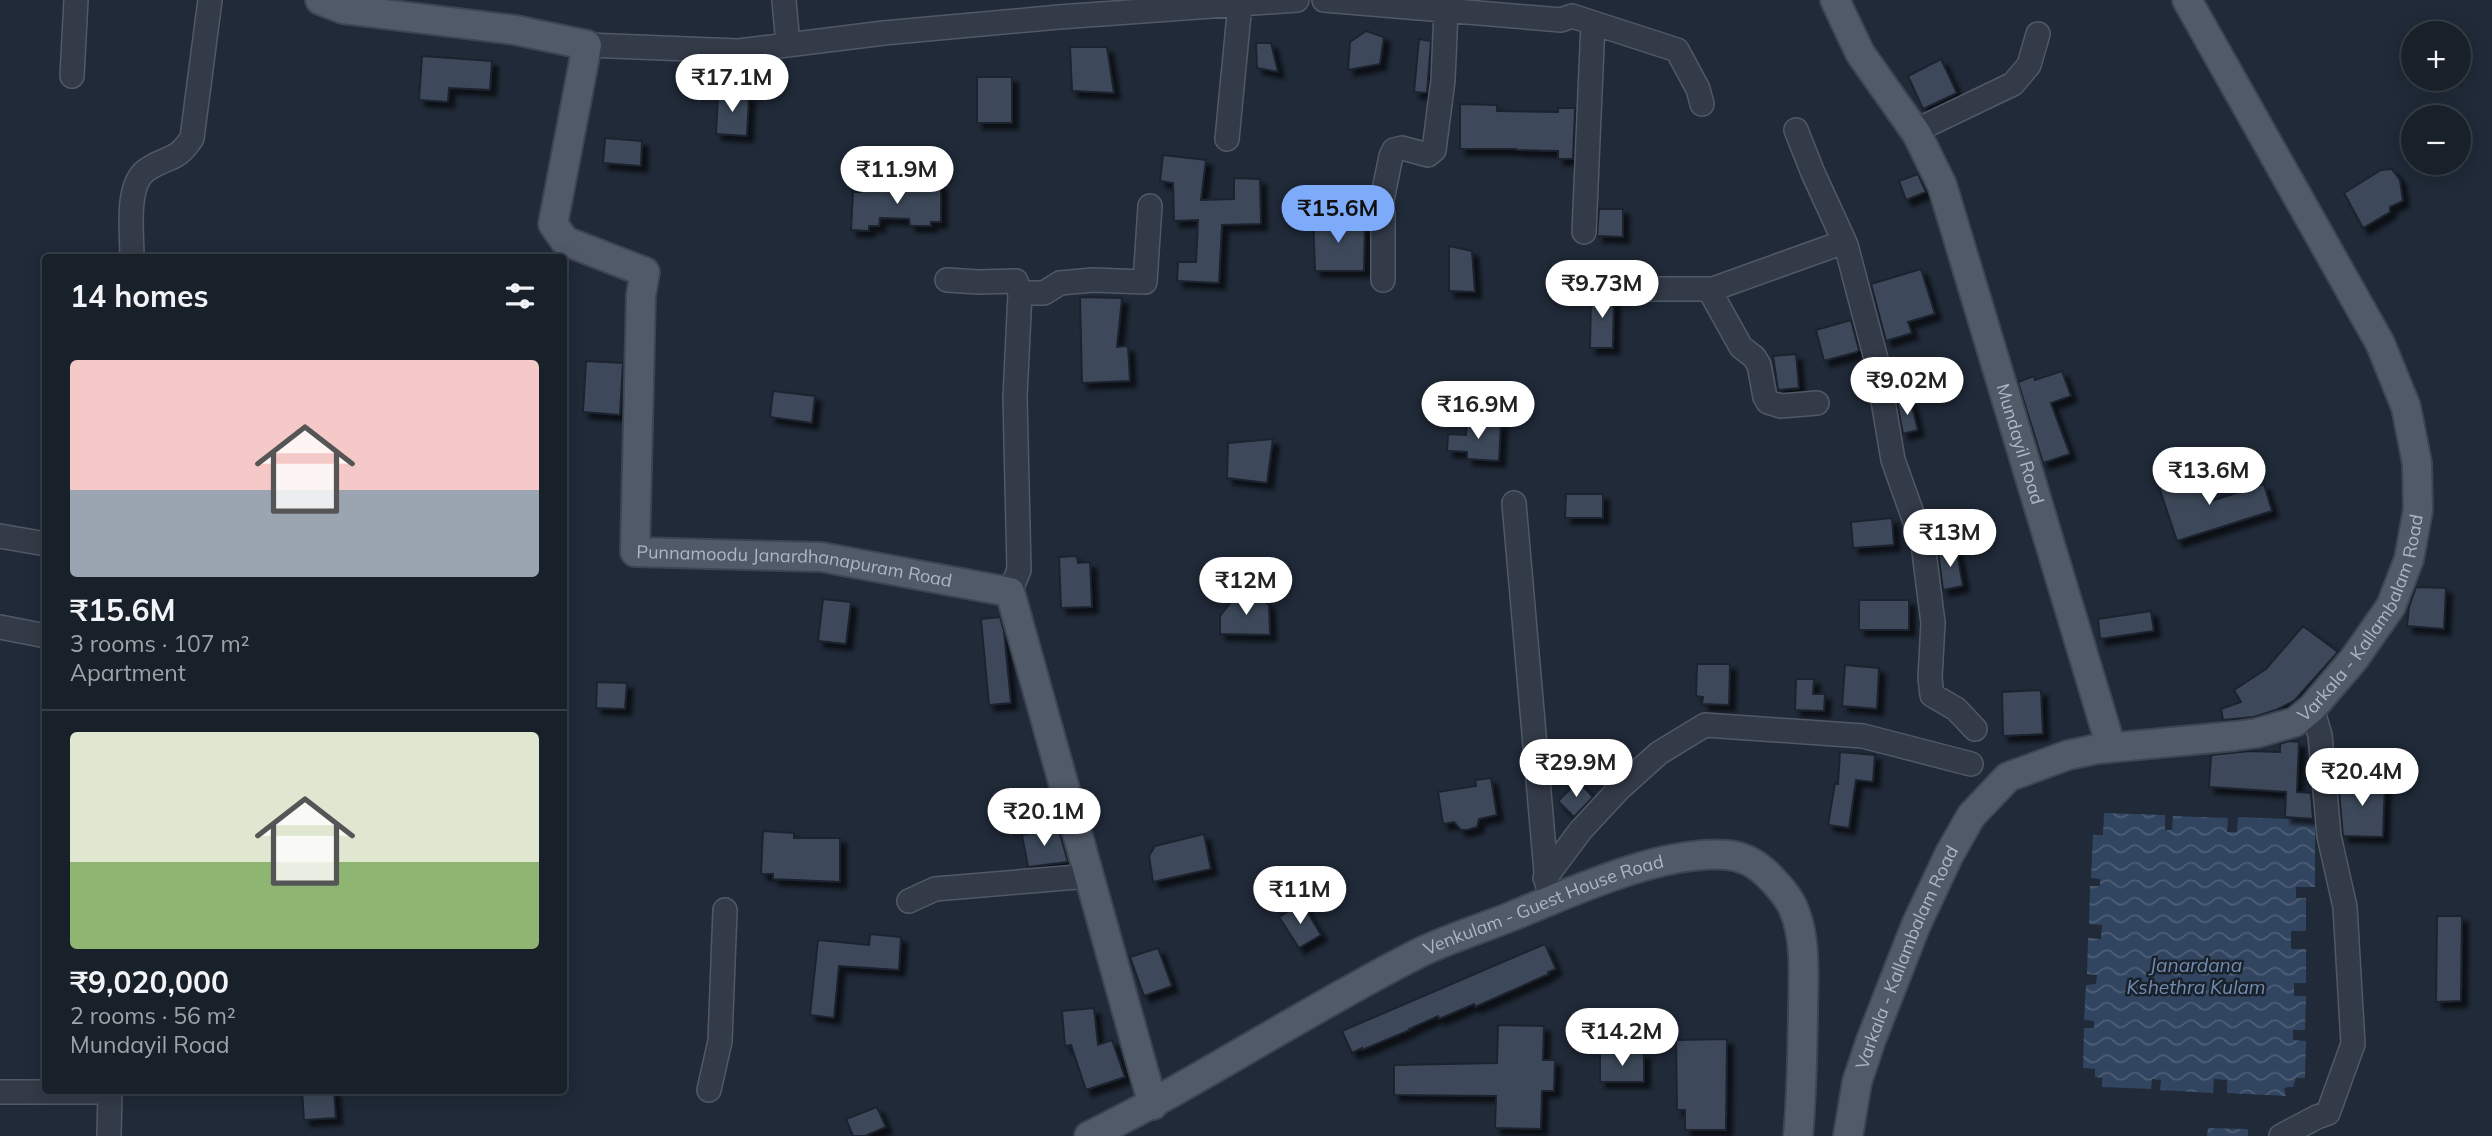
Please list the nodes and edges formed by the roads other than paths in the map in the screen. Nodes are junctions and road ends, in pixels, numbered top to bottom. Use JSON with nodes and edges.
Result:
{"nodes":[{"id":1,"x":76,"y":0,"type":"edge"},
{"id":2,"x":210,"y":0,"type":"edge"},
{"id":3,"x":320,"y":0,"type":"edge"},
{"id":4,"x":784,"y":0,"type":"edge"},
{"id":5,"x":1297,"y":0,"type":"edge"},
{"id":6,"x":1324,"y":0,"type":"edge"},
{"id":7,"x":1835,"y":0,"type":"edge"},
{"id":8,"x":2187,"y":0,"type":"edge"},
{"id":9,"x":1240,"y":4,"type":"junction"},
{"id":10,"x":1122,"y":6,"type":"edge"},
{"id":11,"x":1446,"y":11,"type":"junction"},
{"id":12,"x":1582,"y":13,"type":"edge"},
{"id":13,"x":2038,"y":34,"type":"dead end"},
{"id":14,"x":587,"y":45,"type":"junction"},
{"id":15,"x":788,"y":45,"type":"junction"},
{"id":16,"x":72,"y":76,"type":"dead end"},
{"id":17,"x":1702,"y":104,"type":"dead end"},
{"id":18,"x":1796,"y":130,"type":"dead end"},
{"id":19,"x":1915,"y":131,"type":"junction"},
{"id":20,"x":1227,"y":139,"type":"dead end"},
{"id":21,"x":1150,"y":206,"type":"dead end"},
{"id":22,"x":1381,"y":209,"type":"junction"},
{"id":23,"x":1346,"y":211,"type":"dead end"},
{"id":24,"x":1584,"y":232,"type":"dead end"},
{"id":25,"x":1846,"y":245,"type":"junction"},
{"id":26,"x":132,"y":254,"type":"edge"},
{"id":27,"x":947,"y":280,"type":"dead end"},
{"id":28,"x":1383,"y":281,"type":"dead end"},
{"id":29,"x":1627,"y":289,"type":"dead end"},
{"id":30,"x":1713,"y":289,"type":"junction"},
{"id":31,"x":1020,"y":293,"type":"junction"},
{"id":32,"x":1817,"y":403,"type":"dead end"},
{"id":33,"x":1514,"y":503,"type":"dead end"},
{"id":34,"x":0,"y":536,"type":"edge"},
{"id":35,"x":42,"y":543,"type":"edge"},
{"id":36,"x":1010,"y":592,"type":"junction"},
{"id":37,"x":0,"y":627,"type":"edge"},
{"id":38,"x":42,"y":635,"type":"edge"},
{"id":39,"x":2312,"y":708,"type":"junction"},
{"id":40,"x":1975,"y":729,"type":"dead end"},
{"id":41,"x":2111,"y":747,"type":"junction"},
{"id":42,"x":1971,"y":764,"type":"dead end"},
{"id":43,"x":1089,"y":876,"type":"junction"},
{"id":44,"x":1549,"y":889,"type":"junction"},
{"id":45,"x":909,"y":901,"type":"dead end"},
{"id":46,"x":725,"y":910,"type":"dead end"},
{"id":47,"x":709,"y":1090,"type":"dead end"},
{"id":48,"x":0,"y":1092,"type":"edge"},
{"id":49,"x":42,"y":1092,"type":"edge"},
{"id":50,"x":110,"y":1094,"type":"edge"},
{"id":51,"x":1153,"y":1105,"type":"junction"},
{"id":52,"x":109,"y":1136,"type":"edge"},
{"id":53,"x":1089,"y":1136,"type":"edge"},
{"id":54,"x":1798,"y":1136,"type":"edge"},
{"id":55,"x":1848,"y":1136,"type":"edge"},
{"id":56,"x":2281,"y":1136,"type":"edge"}],
"edges":[{"from":1,"to":16,"type":"street"},
{"from":2,"to":26,"type":"street"},
{"from":3,"to":14,"type":"main road"},
{"from":4,"to":15,"type":"street"},
{"from":5,"to":9,"type":"street"},
{"from":6,"to":11,"type":"street"},
{"from":7,"to":19,"type":"main road","name":"Mundayil Road"},
{"from":8,"to":39,"type":"main road","name":"Varkala - Kallambalam Road"},
{"from":9,"to":10,"type":"street"},
{"from":9,"to":20,"type":"street"},
{"from":10,"to":15,"type":"street"},
{"from":11,"to":12,"type":"street"},
{"from":11,"to":22,"type":"street"},
{"from":12,"to":17,"type":"street"},
{"from":12,"to":24,"type":"street"},
{"from":13,"to":19,"type":"street"},
{"from":14,"to":15,"type":"street"},
{"from":14,"to":36,"type":"main road","name":"Punnamoodu Janardhanapuram Road"},
{"from":18,"to":25,"type":"street"},
{"from":19,"to":41,"type":"main road","name":"Mundayil Road"},
{"from":21,"to":31,"type":"street"},
{"from":22,"to":23,"type":"street"},
{"from":22,"to":28,"type":"street"},
{"from":25,"to":30,"type":"street"},
{"from":25,"to":40,"type":"street"},
{"from":27,"to":31,"type":"street"},
{"from":29,"to":30,"type":"street"},
{"from":30,"to":32,"type":"street"},
{"from":31,"to":36,"type":"street"},
{"from":33,"to":44,"type":"street"},
{"from":34,"to":35,"type":"street"},
{"from":36,"to":43,"type":"main road"},
{"from":37,"to":38,"type":"street"},
{"from":39,"to":41,"type":"main road","name":"Varkala - Kallambalam Road"},
{"from":39,"to":56,"type":"street"},
{"from":41,"to":55,"type":"main road","name":"Varkala - Kallambalam Road"},
{"from":42,"to":44,"type":"street"},
{"from":43,"to":45,"type":"street"},
{"from":43,"to":51,"type":"main road"},
{"from":44,"to":51,"type":"main road","name":"Venkulam - Guest House Road"},
{"from":44,"to":54,"type":"main road","name":"Venkulam - Guest House Road"},
{"from":46,"to":47,"type":"street"},
{"from":48,"to":49,"type":"street"},
{"from":50,"to":52,"type":"street"},
{"from":51,"to":53,"type":"main road","name":"Venkulam - Guest House Road"}]}
